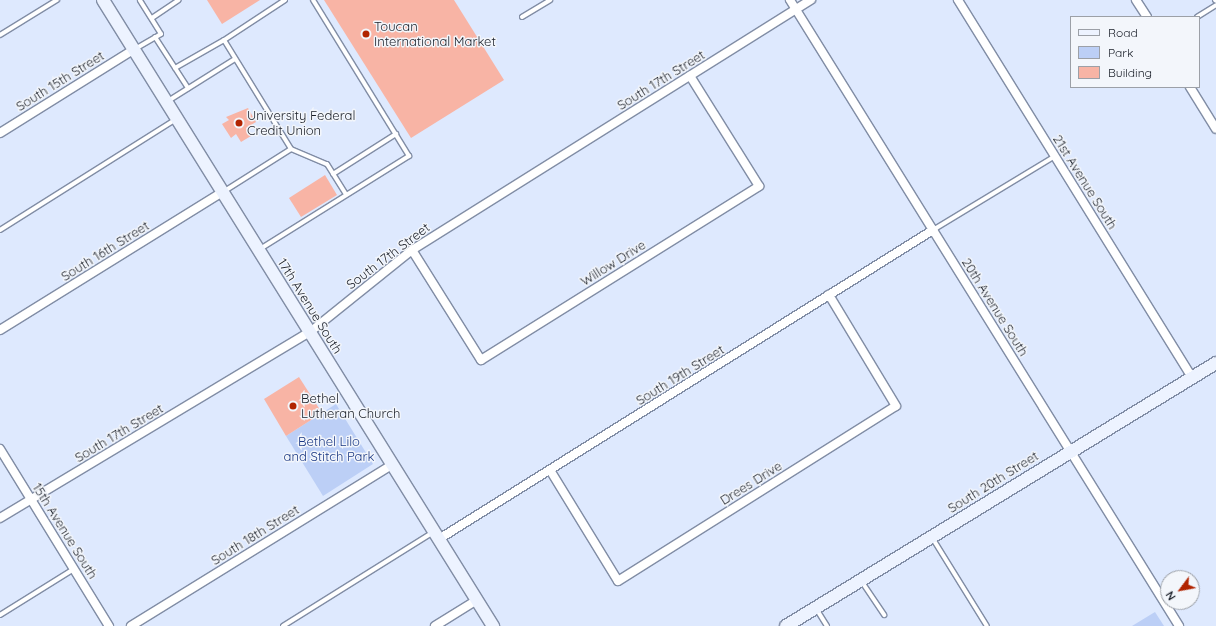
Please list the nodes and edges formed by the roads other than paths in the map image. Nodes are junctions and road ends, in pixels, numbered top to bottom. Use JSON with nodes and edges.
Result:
{"nodes":[{"id":1,"x":57,"y":0,"type":"edge"},
{"id":2,"x":103,"y":0,"type":"edge"},
{"id":3,"x":140,"y":0,"type":"edge"},
{"id":4,"x":179,"y":0,"type":"edge"},
{"id":5,"x":285,"y":0,"type":"edge"},
{"id":6,"x":314,"y":0,"type":"edge"},
{"id":7,"x":550,"y":0,"type":"edge"},
{"id":8,"x":790,"y":0,"type":"edge"},
{"id":9,"x":811,"y":0,"type":"edge"},
{"id":10,"x":958,"y":0,"type":"edge"},
{"id":11,"x":1136,"y":0,"type":"edge"},
{"id":12,"x":1216,"y":5,"type":"edge"},
{"id":13,"x":796,"y":9,"type":"junction"},
{"id":14,"x":1146,"y":16,"type":"edge"},
{"id":15,"x":1200,"y":16,"type":"edge"},
{"id":16,"x":522,"y":17,"type":"dead end"},
{"id":17,"x":152,"y":18,"type":"junction"},
{"id":18,"x":0,"y":35,"type":"edge"},
{"id":19,"x":155,"y":37,"type":"junction"},
{"id":20,"x":224,"y":40,"type":"junction"},
{"id":21,"x":133,"y":50,"type":"junction"},
{"id":22,"x":235,"y":59,"type":"junction"},
{"id":23,"x":175,"y":68,"type":"junction"},
{"id":24,"x":690,"y":76,"type":"junction"},
{"id":25,"x":188,"y":88,"type":"junction"},
{"id":26,"x":1191,"y":88,"type":"edge"},
{"id":27,"x":166,"y":102,"type":"junction"},
{"id":28,"x":177,"y":119,"type":"junction"},
{"id":29,"x":1216,"y":129,"type":"edge"},
{"id":30,"x":0,"y":133,"type":"edge"},
{"id":31,"x":396,"y":134,"type":"junction"},
{"id":32,"x":291,"y":149,"type":"junction"},
{"id":33,"x":1055,"y":156,"type":"junction"},
{"id":34,"x":333,"y":174,"type":"junction"},
{"id":35,"x":223,"y":192,"type":"junction"},
{"id":36,"x":346,"y":196,"type":"junction"},
{"id":37,"x":0,"y":230,"type":"edge"},
{"id":38,"x":933,"y":230,"type":"junction"},
{"id":39,"x":259,"y":249,"type":"junction"},
{"id":40,"x":412,"y":250,"type":"junction"},
{"id":41,"x":829,"y":295,"type":"junction"},
{"id":42,"x":0,"y":330,"type":"edge"},
{"id":43,"x":310,"y":332,"type":"junction"},
{"id":44,"x":1216,"y":363,"type":"edge"},
{"id":45,"x":1192,"y":377,"type":"junction"},
{"id":46,"x":0,"y":450,"type":"edge"},
{"id":47,"x":1071,"y":451,"type":"junction"},
{"id":48,"x":392,"y":465,"type":"junction"},
{"id":49,"x":550,"y":470,"type":"junction"},
{"id":50,"x":31,"y":499,"type":"junction"},
{"id":51,"x":0,"y":518,"type":"edge"},
{"id":52,"x":437,"y":535,"type":"junction"},
{"id":53,"x":931,"y":537,"type":"junction"},
{"id":54,"x":74,"y":569,"type":"junction"},
{"id":55,"x":861,"y":580,"type":"junction"},
{"id":56,"x":477,"y":600,"type":"junction"},
{"id":57,"x":816,"y":608,"type":"junction"},
{"id":58,"x":0,"y":615,"type":"edge"},
{"id":59,"x":884,"y":616,"type":"dead end"},
{"id":60,"x":109,"y":626,"type":"edge"},
{"id":61,"x":131,"y":626,"type":"edge"},
{"id":62,"x":283,"y":626,"type":"edge"},
{"id":63,"x":435,"y":626,"type":"edge"},
{"id":64,"x":493,"y":626,"type":"edge"},
{"id":65,"x":786,"y":626,"type":"edge"},
{"id":66,"x":827,"y":626,"type":"edge"},
{"id":67,"x":987,"y":626,"type":"edge"},
{"id":68,"x":1179,"y":626,"type":"edge"}],
"edges":[{"from":1,"to":18,"type":"lane"},
{"from":2,"to":21,"type":"street","name":"17th Avenue South"},
{"from":3,"to":17,"type":"lane"},
{"from":4,"to":17,"type":"lane"},
{"from":5,"to":20,"type":"lane"},
{"from":6,"to":31,"type":"lane"},
{"from":7,"to":16,"type":"lane"},
{"from":8,"to":13,"type":"street","name":"20th Avenue South"},
{"from":9,"to":13,"type":"street","name":"South 17th Street"},
{"from":10,"to":33,"type":"street","name":"21st Avenue South"},
{"from":11,"to":14,"type":"street"},
{"from":12,"to":15,"type":"lane"},
{"from":13,"to":24,"type":"street","name":"South 17th Street"},
{"from":13,"to":38,"type":"street","name":"20th Avenue South"},
{"from":17,"to":19,"type":"lane"},
{"from":19,"to":21,"type":"lane"},
{"from":19,"to":23,"type":"lane"},
{"from":20,"to":22,"type":"lane"},
{"from":20,"to":23,"type":"lane"},
{"from":21,"to":27,"type":"street","name":"17th Avenue South"},
{"from":21,"to":30,"type":"street","name":"South 15th Street"},
{"from":22,"to":25,"type":"lane"},
{"from":22,"to":32,"type":"lane"},
{"from":23,"to":25,"type":"lane"},
{"from":24,"to":40,"type":"street","name":"South 17th Street"},
{"from":24,"to":40,"type":"street","name":"Willow Drive"},
{"from":25,"to":27,"type":"lane"},
{"from":26,"to":29,"type":"street"},
{"from":27,"to":28,"type":"street","name":"17th Avenue South"},
{"from":28,"to":35,"type":"street","name":"17th Avenue South"},
{"from":28,"to":37,"type":"lane"},
{"from":31,"to":34,"type":"lane"},
{"from":31,"to":36,"type":"lane"},
{"from":32,"to":34,"type":"lane"},
{"from":32,"to":35,"type":"lane"},
{"from":33,"to":38,"type":"lane"},
{"from":33,"to":45,"type":"street","name":"21st Avenue South"},
{"from":34,"to":36,"type":"lane"},
{"from":35,"to":39,"type":"street","name":"17th Avenue South"},
{"from":35,"to":42,"type":"street","name":"South 16th Street"},
{"from":36,"to":39,"type":"lane"},
{"from":38,"to":41,"type":"street","name":"South 19th Street"},
{"from":38,"to":47,"type":"street","name":"20th Avenue South"},
{"from":39,"to":43,"type":"street","name":"17th Avenue South"},
{"from":40,"to":43,"type":"street","name":"South 17th Street"},
{"from":41,"to":49,"type":"street","name":"South 19th Street"},
{"from":41,"to":49,"type":"street","name":"Drees Drive"},
{"from":43,"to":48,"type":"street","name":"17th Avenue South"},
{"from":43,"to":50,"type":"street","name":"South 17th Street"},
{"from":44,"to":45,"type":"street","name":"South 20th Street"},
{"from":45,"to":47,"type":"street","name":"South 20th Street"},
{"from":46,"to":50,"type":"street","name":"15th Avenue South"},
{"from":47,"to":53,"type":"street","name":"South 20th Street"},
{"from":47,"to":68,"type":"street","name":"20th Avenue South"},
{"from":48,"to":52,"type":"street","name":"17th Avenue South"},
{"from":48,"to":61,"type":"street","name":"South 18th Street"},
{"from":49,"to":52,"type":"street","name":"South 19th Street"},
{"from":50,"to":51,"type":"street","name":"South 17th Street"},
{"from":50,"to":54,"type":"street","name":"15th Avenue South"},
{"from":52,"to":56,"type":"street","name":"17th Avenue South"},
{"from":52,"to":62,"type":"lane"},
{"from":53,"to":55,"type":"street","name":"South 20th Street"},
{"from":53,"to":67,"type":"lane"},
{"from":54,"to":58,"type":"lane"},
{"from":54,"to":60,"type":"street","name":"15th Avenue South"},
{"from":55,"to":57,"type":"street","name":"South 20th Street"},
{"from":55,"to":59,"type":"lane"},
{"from":56,"to":63,"type":"street"},
{"from":56,"to":64,"type":"street","name":"17th Avenue South"},
{"from":57,"to":65,"type":"street","name":"South 20th Street"},
{"from":57,"to":66,"type":"lane"}]}
